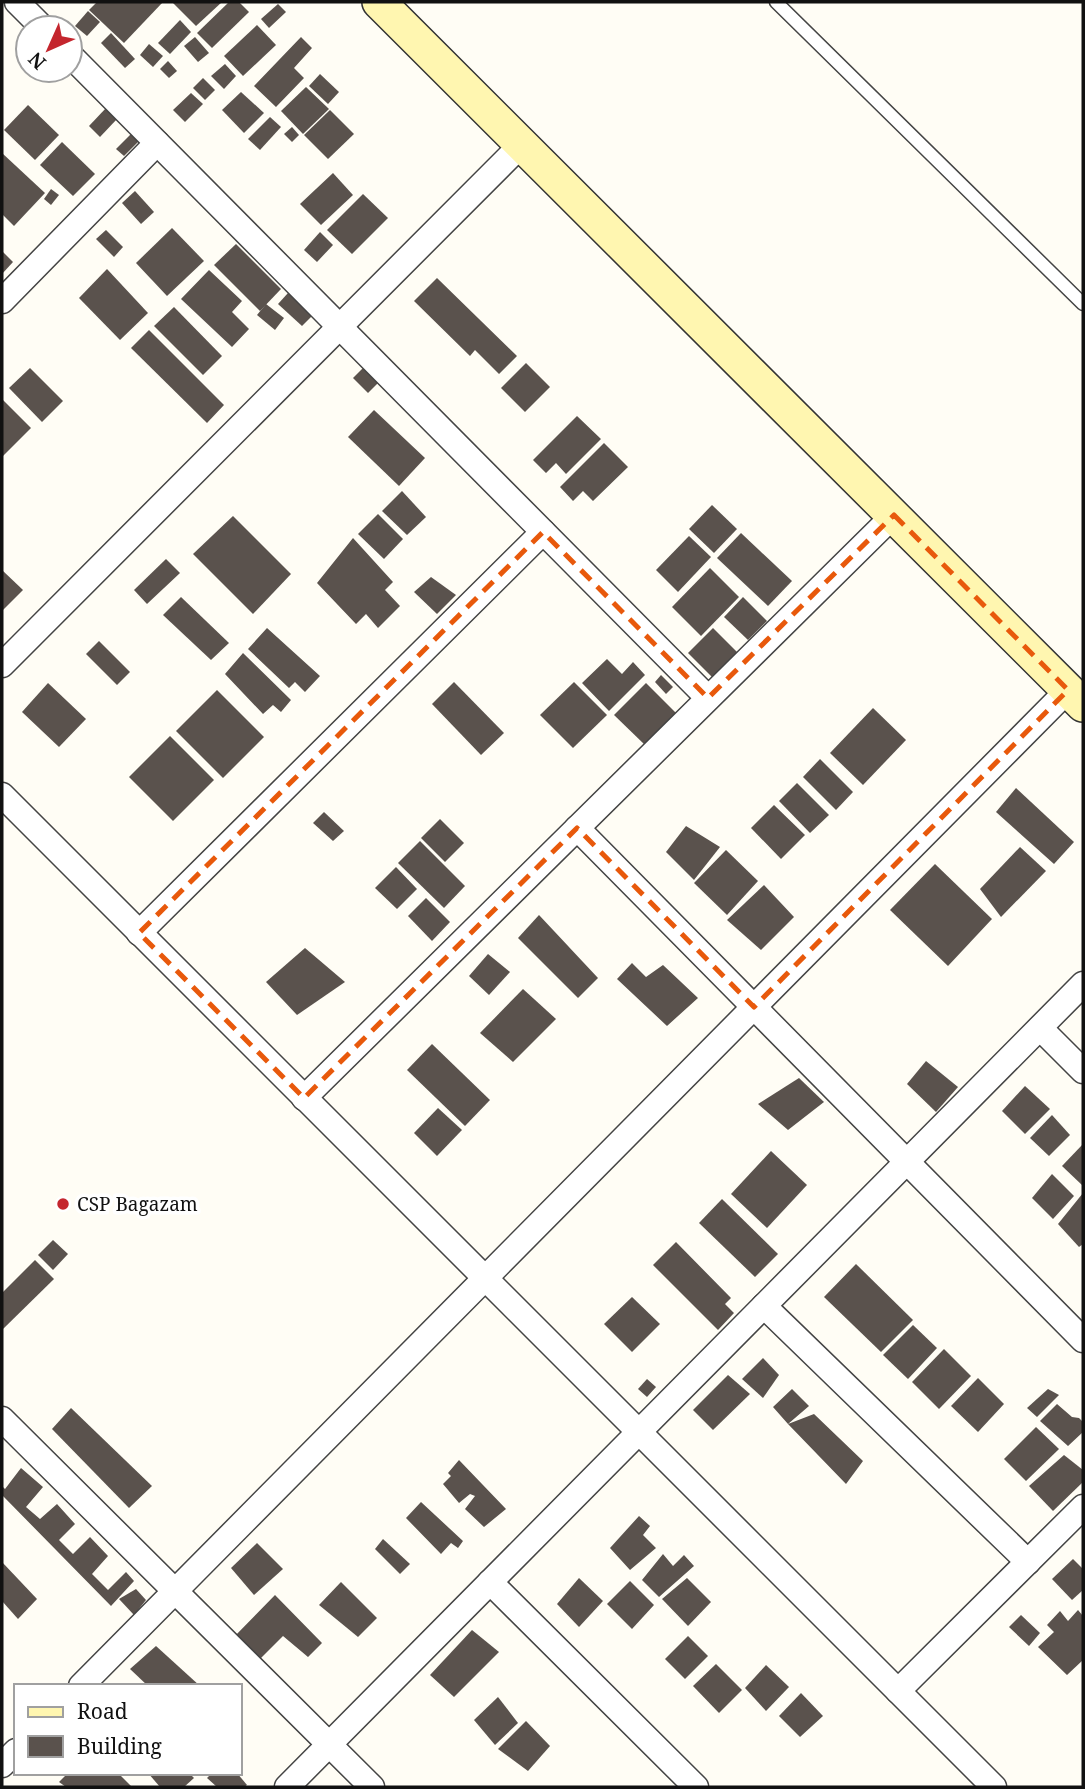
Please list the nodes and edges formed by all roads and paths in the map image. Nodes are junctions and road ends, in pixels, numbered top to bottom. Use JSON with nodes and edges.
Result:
{"nodes":[{"id":1,"x":379,"y":2,"type":"edge"},
{"id":2,"x":776,"y":2,"type":"edge"},
{"id":3,"x":84,"y":69,"type":"edge"},
{"id":4,"x":157,"y":143,"type":"junction"},
{"id":5,"x":522,"y":144,"type":"junction"},
{"id":6,"x":2,"y":301,"type":"edge"},
{"id":7,"x":1083,"y":304,"type":"edge"},
{"id":8,"x":340,"y":327,"type":"junction"},
{"id":9,"x":894,"y":515,"type":"junction"},
{"id":10,"x":543,"y":532,"type":"junction"},
{"id":11,"x":2,"y":665,"type":"edge"},
{"id":12,"x":1076,"y":697,"type":"edge"},
{"id":13,"x":708,"y":698,"type":"junction"},
{"id":14,"x":2,"y":796,"type":"edge"},
{"id":15,"x":577,"y":828,"type":"junction"},
{"id":16,"x":139,"y":933,"type":"junction"},
{"id":17,"x":1083,"y":984,"type":"edge"},
{"id":18,"x":754,"y":1007,"type":"junction"},
{"id":19,"x":1040,"y":1028,"type":"junction"},
{"id":20,"x":1083,"y":1071,"type":"edge"},
{"id":21,"x":304,"y":1098,"type":"junction"},
{"id":22,"x":907,"y":1162,"type":"junction"},
{"id":23,"x":485,"y":1278,"type":"junction"},
{"id":24,"x":764,"y":1306,"type":"junction"},
{"id":25,"x":1083,"y":1340,"type":"edge"},
{"id":26,"x":2,"y":1419,"type":"edge"},
{"id":27,"x":639,"y":1432,"type":"junction"},
{"id":28,"x":1083,"y":1507,"type":"edge"},
{"id":29,"x":1028,"y":1562,"type":"junction"},
{"id":30,"x":490,"y":1582,"type":"junction"},
{"id":31,"x":175,"y":1591,"type":"junction"},
{"id":32,"x":82,"y":1684,"type":"edge"},
{"id":33,"x":898,"y":1692,"type":"junction"},
{"id":34,"x":329,"y":1744,"type":"junction"},
{"id":35,"x":287,"y":1787,"type":"edge"},
{"id":36,"x":372,"y":1787,"type":"edge"},
{"id":37,"x":696,"y":1787,"type":"edge"},
{"id":38,"x":994,"y":1787,"type":"edge"}],
"edges":[{"from":1,"to":5,"type":"street"},
{"from":2,"to":7,"type":"lane"},
{"from":3,"to":4,"type":"street"},
{"from":4,"to":6,"type":"street"},
{"from":4,"to":8,"type":"street"},
{"from":5,"to":8,"type":"street"},
{"from":5,"to":9,"type":"street"},
{"from":8,"to":10,"type":"street"},
{"from":8,"to":11,"type":"street"},
{"from":9,"to":12,"type":"street"},
{"from":9,"to":13,"type":"street"},
{"from":10,"to":13,"type":"street"},
{"from":10,"to":16,"type":"street"},
{"from":12,"to":18,"type":"street"},
{"from":13,"to":15,"type":"street"},
{"from":14,"to":16,"type":"street"},
{"from":15,"to":18,"type":"street"},
{"from":15,"to":21,"type":"street"},
{"from":16,"to":21,"type":"street"},
{"from":17,"to":19,"type":"street"},
{"from":18,"to":22,"type":"street"},
{"from":18,"to":23,"type":"street"},
{"from":19,"to":20,"type":"street"},
{"from":19,"to":22,"type":"street"},
{"from":21,"to":23,"type":"street"},
{"from":22,"to":24,"type":"street"},
{"from":22,"to":25,"type":"street"},
{"from":23,"to":27,"type":"street"},
{"from":23,"to":31,"type":"street"},
{"from":24,"to":27,"type":"street"},
{"from":24,"to":29,"type":"street"},
{"from":26,"to":31,"type":"street"},
{"from":27,"to":30,"type":"street"},
{"from":27,"to":33,"type":"street"},
{"from":28,"to":29,"type":"street"},
{"from":29,"to":33,"type":"street"},
{"from":30,"to":34,"type":"street"},
{"from":30,"to":37,"type":"street"},
{"from":31,"to":32,"type":"street"},
{"from":31,"to":34,"type":"street"},
{"from":33,"to":38,"type":"street"},
{"from":34,"to":35,"type":"street"},
{"from":34,"to":36,"type":"street"}]}
